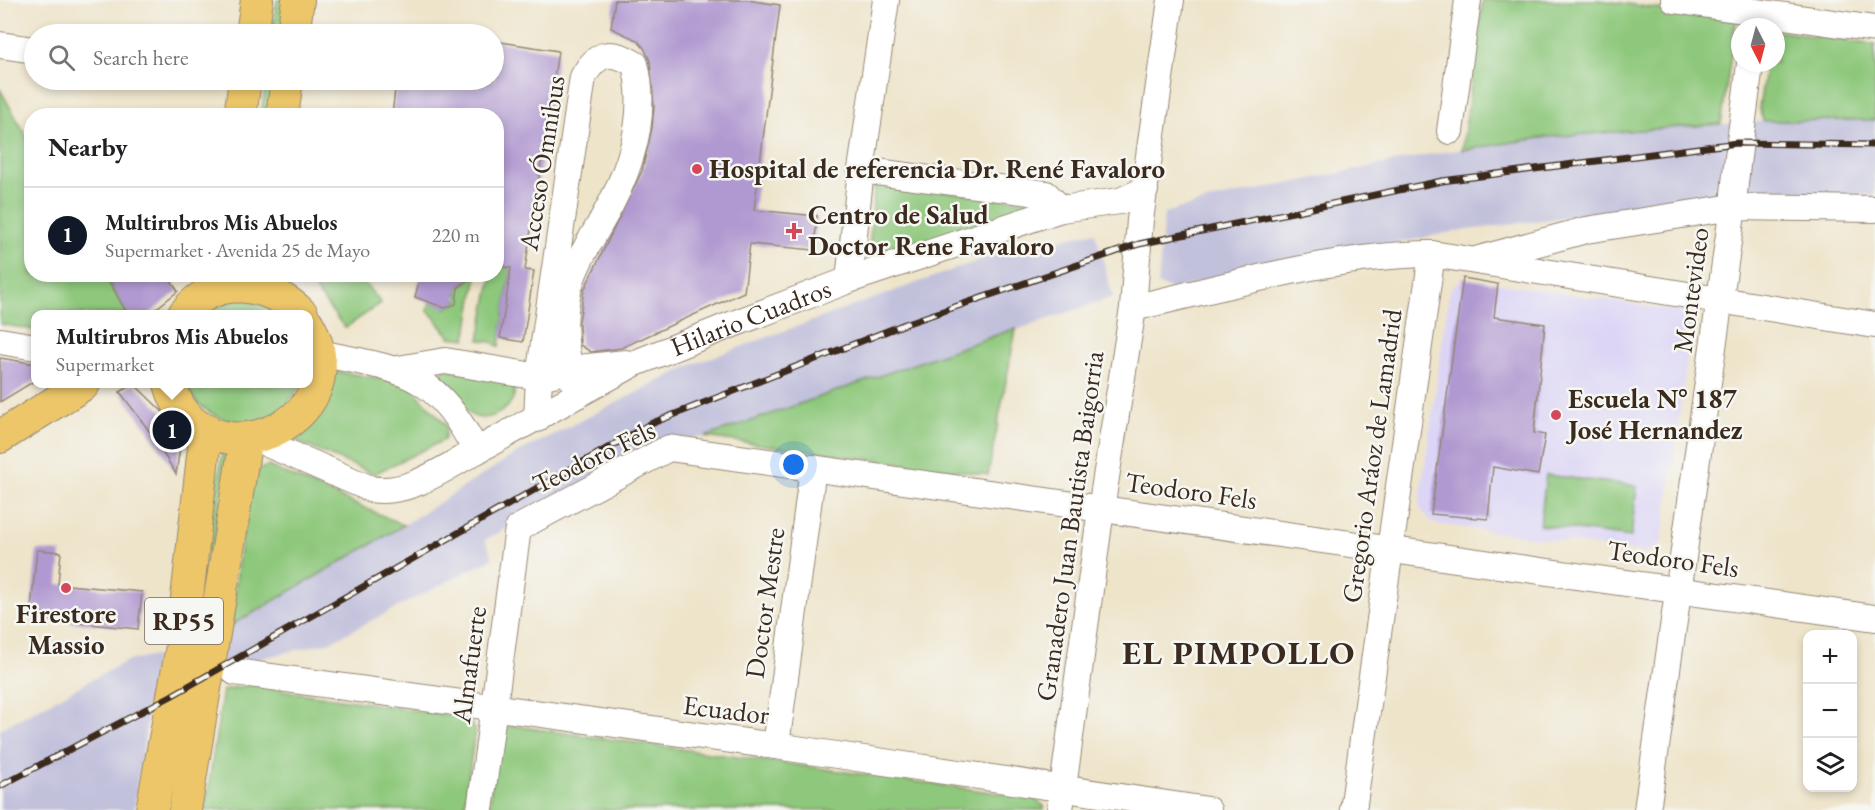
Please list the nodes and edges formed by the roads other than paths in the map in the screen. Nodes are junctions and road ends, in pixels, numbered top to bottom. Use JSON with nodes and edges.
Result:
{"nodes":[{"id":1,"x":257,"y":0,"type":"edge"},
{"id":2,"x":298,"y":0,"type":"edge"},
{"id":3,"x":886,"y":0,"type":"edge"},
{"id":4,"x":1171,"y":0,"type":"edge"},
{"id":5,"x":1467,"y":0,"type":"edge"},
{"id":6,"x":1674,"y":0,"type":"edge"},
{"id":7,"x":1755,"y":13,"type":"edge"},
{"id":8,"x":253,"y":24,"type":"edge"},
{"id":9,"x":294,"y":24,"type":"edge"},
{"id":10,"x":1875,"y":28,"type":"edge"},
{"id":11,"x":0,"y":45,"type":"edge"},
{"id":12,"x":24,"y":49,"type":"edge"},
{"id":13,"x":1749,"y":72,"type":"edge"},
{"id":14,"x":241,"y":90,"type":"edge"},
{"id":15,"x":286,"y":90,"type":"edge"},
{"id":16,"x":240,"y":108,"type":"edge"},
{"id":17,"x":283,"y":108,"type":"edge"},
{"id":18,"x":1450,"y":132,"type":"dead end"},
{"id":19,"x":861,"y":170,"type":"junction"},
{"id":20,"x":1145,"y":190,"type":"junction"},
{"id":21,"x":1733,"y":207,"type":"junction"},
{"id":22,"x":1061,"y":209,"type":"junction"},
{"id":23,"x":1875,"y":209,"type":"edge"},
{"id":24,"x":1432,"y":254,"type":"junction"},
{"id":25,"x":1473,"y":261,"type":"junction"},
{"id":26,"x":849,"y":280,"type":"junction"},
{"id":27,"x":213,"y":282,"type":"edge"},
{"id":28,"x":258,"y":282,"type":"edge"},
{"id":29,"x":263,"y":282,"type":"edge"},
{"id":30,"x":1719,"y":301,"type":"junction"},
{"id":31,"x":1133,"y":308,"type":"junction"},
{"id":32,"x":188,"y":310,"type":"edge"},
{"id":33,"x":188,"y":310,"type":"edge"},
{"id":34,"x":297,"y":310,"type":"edge"},
{"id":35,"x":1875,"y":325,"type":"edge"},
{"id":36,"x":313,"y":336,"type":"edge"},
{"id":37,"x":0,"y":342,"type":"edge"},
{"id":38,"x":31,"y":345,"type":"edge"},
{"id":39,"x":319,"y":353,"type":"junction"},
{"id":40,"x":398,"y":369,"type":"junction"},
{"id":41,"x":539,"y":377,"type":"junction"},
{"id":42,"x":574,"y":384,"type":"junction"},
{"id":43,"x":78,"y":388,"type":"edge"},
{"id":44,"x":172,"y":388,"type":"edge"},
{"id":45,"x":537,"y":419,"type":"junction"},
{"id":46,"x":206,"y":429,"type":"junction"},
{"id":47,"x":0,"y":437,"type":"edge"},
{"id":48,"x":250,"y":438,"type":"junction"},
{"id":49,"x":476,"y":451,"type":"junction"},
{"id":50,"x":813,"y":468,"type":"junction"},
{"id":51,"x":1101,"y":509,"type":"junction"},
{"id":52,"x":518,"y":528,"type":"joint"},
{"id":53,"x":1389,"y":549,"type":"junction"},
{"id":54,"x":1678,"y":590,"type":"junction"},
{"id":55,"x":1875,"y":618,"type":"edge"},
{"id":56,"x":235,"y":672,"type":"dead end"},
{"id":57,"x":494,"y":709,"type":"junction"},
{"id":58,"x":776,"y":746,"type":"junction"},
{"id":59,"x":1062,"y":799,"type":"edge"},
{"id":60,"x":152,"y":810,"type":"edge"},
{"id":61,"x":186,"y":810,"type":"edge"},
{"id":62,"x":480,"y":810,"type":"edge"},
{"id":63,"x":1208,"y":810,"type":"edge"},
{"id":64,"x":1353,"y":810,"type":"edge"},
{"id":65,"x":1647,"y":810,"type":"edge"}],
"edges":[{"from":1,"to":8,"type":"main road"},
{"from":2,"to":9,"type":"main road"},
{"from":3,"to":19,"type":"street"},
{"from":4,"to":20,"type":"street","name":"Granadero Juan Bautista Baigorria"},
{"from":5,"to":18,"type":"street"},
{"from":6,"to":7,"type":"street"},
{"from":7,"to":10,"type":"street"},
{"from":11,"to":12,"type":"street"},
{"from":13,"to":21,"type":"street","name":"Montevideo"},
{"from":14,"to":16,"type":"main road"},
{"from":15,"to":17,"type":"main road"},
{"from":19,"to":22,"type":"street"},
{"from":19,"to":26,"type":"street"},
{"from":20,"to":22,"type":"street","name":"Hilario Cuadros"},
{"from":20,"to":31,"type":"street","name":"Granadero Juan Bautista Baigorria"},
{"from":21,"to":23,"type":"street"},
{"from":21,"to":25,"type":"street"},
{"from":21,"to":30,"type":"street","name":"Montevideo"},
{"from":22,"to":26,"type":"street","name":"Hilario Cuadros"},
{"from":24,"to":25,"type":"street"},
{"from":24,"to":31,"type":"street"},
{"from":24,"to":53,"type":"street","name":"Gregorio Aráoz de Lamadrid"},
{"from":25,"to":30,"type":"street"},
{"from":26,"to":42,"type":"street","name":"Hilario Cuadros"},
{"from":27,"to":32,"type":"main road"},
{"from":28,"to":33,"type":"main road"},
{"from":29,"to":34,"type":"main road"},
{"from":30,"to":35,"type":"street"},
{"from":30,"to":54,"type":"street","name":"Montevideo"},
{"from":31,"to":51,"type":"street","name":"Granadero Juan Bautista Baigorria"},
{"from":36,"to":39,"type":"main road"},
{"from":37,"to":38,"type":"street"},
{"from":39,"to":40,"type":"street"},
{"from":39,"to":48,"type":"main road"},
{"from":40,"to":41,"type":"street"},
{"from":40,"to":49,"type":"street"},
{"from":41,"to":42,"type":"street"},
{"from":41,"to":42,"type":"street","name":"Acceso Ómnibus"},
{"from":41,"to":45,"type":"street","name":"Acceso Ómnibus"},
{"from":42,"to":45,"type":"street","name":"Hilario Cuadros"},
{"from":43,"to":47,"type":"main road"},
{"from":44,"to":46,"type":"main road"},
{"from":45,"to":49,"type":"street","name":"Hilario Cuadros"},
{"from":46,"to":48,"type":"main road"},
{"from":46,"to":60,"type":"main road","number":"RP55"},
{"from":48,"to":49,"type":"street","name":"Hilario Cuadros"},
{"from":48,"to":61,"type":"main road","number":"RP55"},
{"from":50,"to":51,"type":"street","name":"Teodoro Fels"},
{"from":50,"to":52,"type":"street","name":"Teodoro Fels"},
{"from":50,"to":58,"type":"street","name":"Doctor Mestre"},
{"from":51,"to":53,"type":"street","name":"Teodoro Fels"},
{"from":51,"to":59,"type":"street","name":"Granadero Juan Bautista Baigorria"},
{"from":52,"to":57,"type":"street","name":"Almafuerte"},
{"from":53,"to":54,"type":"street","name":"Teodoro Fels"},
{"from":53,"to":64,"type":"street","name":"Gregorio Aráoz de Lamadrid"},
{"from":54,"to":55,"type":"street","name":"Teodoro Fels"},
{"from":54,"to":65,"type":"street","name":"Montevideo"},
{"from":56,"to":57,"type":"street","name":"Ecuador"},
{"from":57,"to":58,"type":"street","name":"Ecuador"},
{"from":57,"to":62,"type":"street","name":"Almafuerte"},
{"from":58,"to":59,"type":"street","name":"Ecuador"},
{"from":59,"to":63,"type":"street","name":"Ecuador"}]}
